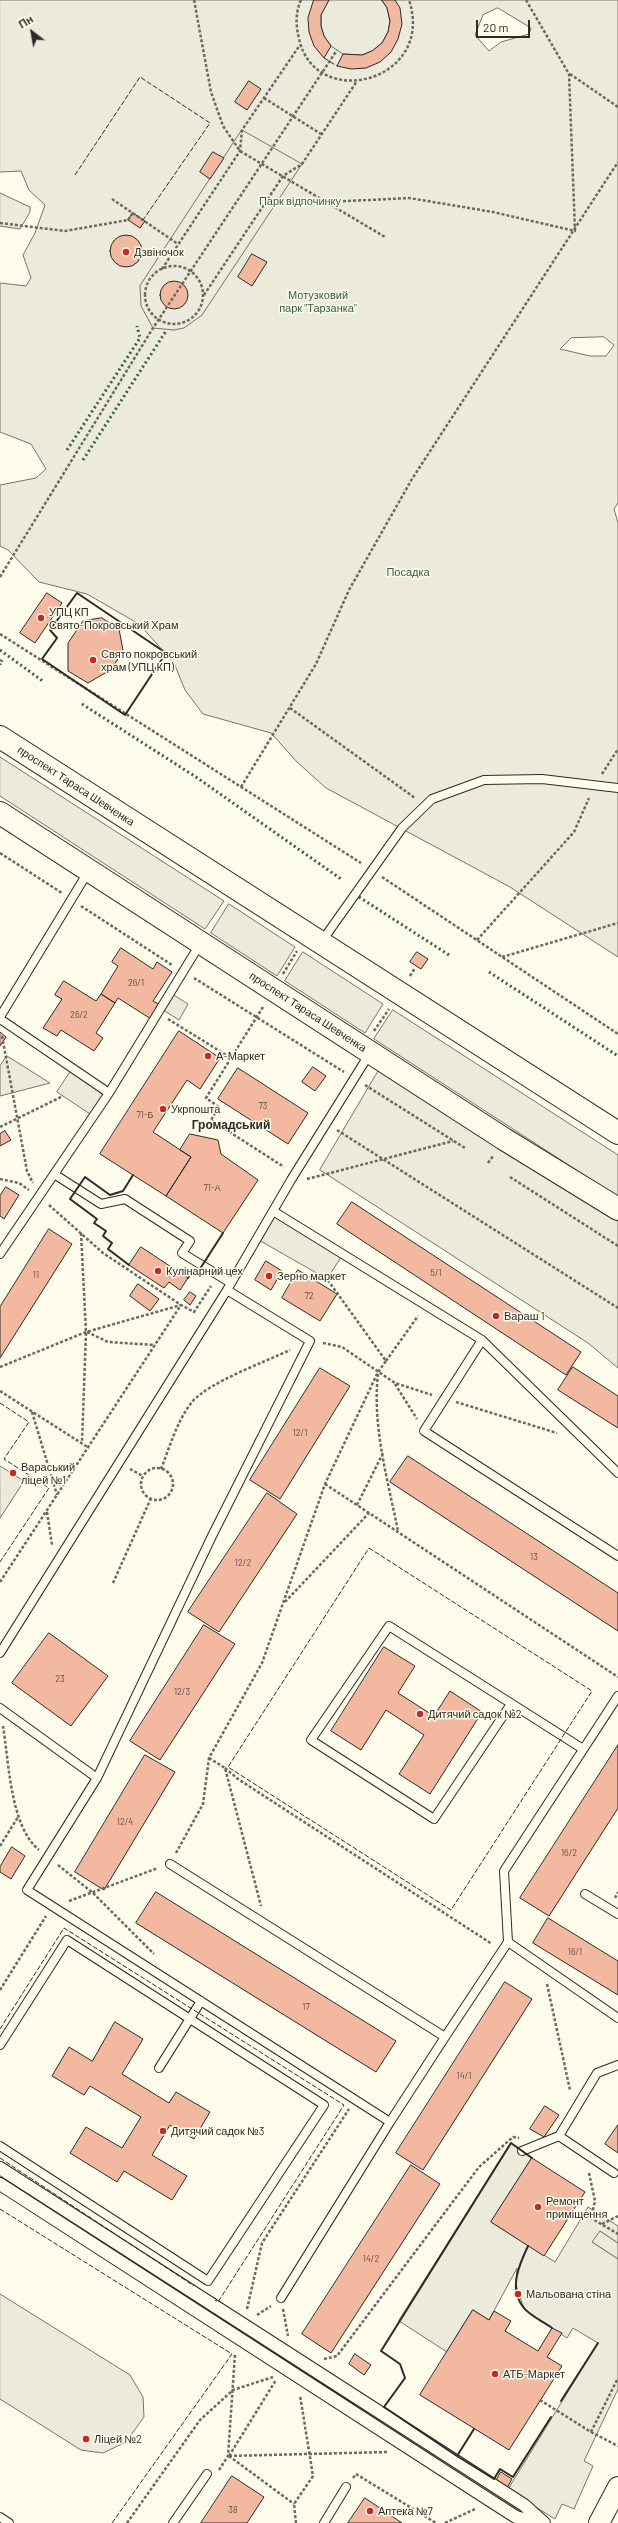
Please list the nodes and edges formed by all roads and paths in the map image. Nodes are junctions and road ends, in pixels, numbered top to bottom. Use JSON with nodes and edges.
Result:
{"nodes":[{"id":1,"x":194,"y":0,"type":"edge"},
{"id":2,"x":301,"y":0,"type":"edge"},
{"id":3,"x":408,"y":0,"type":"edge"},
{"id":4,"x":526,"y":0,"type":"edge"},
{"id":5,"x":300,"y":45,"type":"junction"},
{"id":6,"x":337,"y":50,"type":"dead end"},
{"id":7,"x":322,"y":72,"type":"junction"},
{"id":8,"x":569,"y":74,"type":"junction"},
{"id":9,"x":357,"y":81,"type":"junction"},
{"id":10,"x":264,"y":98,"type":"junction"},
{"id":11,"x":618,"y":107,"type":"edge"},
{"id":12,"x":293,"y":117,"type":"junction"},
{"id":13,"x":321,"y":134,"type":"junction"},
{"id":14,"x":240,"y":151,"type":"junction"},
{"id":15,"x":618,"y":162,"type":"edge"},
{"id":16,"x":262,"y":164,"type":"junction"},
{"id":17,"x":283,"y":176,"type":"junction"},
{"id":18,"x":112,"y":199,"type":"dead end"},
{"id":19,"x":328,"y":202,"type":"junction"},
{"id":20,"x":133,"y":213,"type":"junction"},
{"id":21,"x":0,"y":222,"type":"edge"},
{"id":22,"x":575,"y":231,"type":"junction"},
{"id":23,"x":385,"y":237,"type":"dead end"},
{"id":24,"x":178,"y":244,"type":"junction"},
{"id":25,"x":162,"y":269,"type":"junction"},
{"id":26,"x":190,"y":270,"type":"junction"},
{"id":27,"x":204,"y":294,"type":"junction"},
{"id":28,"x":159,"y":320,"type":"junction"},
{"id":29,"x":0,"y":577,"type":"edge"},
{"id":30,"x":0,"y":628,"type":"edge"},
{"id":31,"x":0,"y":634,"type":"edge"},
{"id":32,"x":0,"y":660,"type":"edge"},
{"id":33,"x":0,"y":665,"type":"edge"},
{"id":34,"x":290,"y":708,"type":"junction"},
{"id":35,"x":0,"y":737,"type":"edge"},
{"id":36,"x":618,"y":749,"type":"edge"},
{"id":37,"x":595,"y":786,"type":"junction"},
{"id":38,"x":241,"y":787,"type":"junction"},
{"id":39,"x":618,"y":788,"type":"edge"},
{"id":40,"x":425,"y":806,"type":"junction"},
{"id":41,"x":0,"y":813,"type":"edge"},
{"id":42,"x":0,"y":853,"type":"edge"},
{"id":43,"x":370,"y":870,"type":"junction"},
{"id":44,"x":89,"y":871,"type":"junction"},
{"id":45,"x":71,"y":900,"type":"junction"},
{"id":46,"x":618,"y":923,"type":"edge"},
{"id":47,"x":314,"y":939,"type":"junction"},
{"id":48,"x":477,"y":940,"type":"junction"},
{"id":49,"x":201,"y":943,"type":"junction"},
{"id":50,"x":502,"y":957,"type":"junction"},
{"id":51,"x":183,"y":972,"type":"junction"},
{"id":52,"x":273,"y":989,"type":"junction"},
{"id":53,"x":158,"y":1013,"type":"junction"},
{"id":54,"x":257,"y":1017,"type":"junction"},
{"id":55,"x":0,"y":1018,"type":"edge"},
{"id":56,"x":1,"y":1032,"type":"dead end"},
{"id":57,"x":618,"y":1034,"type":"edge"},
{"id":58,"x":370,"y":1052,"type":"junction"},
{"id":59,"x":231,"y":1058,"type":"junction"},
{"id":60,"x":354,"y":1078,"type":"junction"},
{"id":61,"x":342,"y":1080,"type":"dead end"},
{"id":62,"x":109,"y":1093,"type":"junction"},
{"id":63,"x":64,"y":1096,"type":"dead end"},
{"id":64,"x":17,"y":1118,"type":"junction"},
{"id":65,"x":326,"y":1123,"type":"junction"},
{"id":66,"x":0,"y":1127,"type":"edge"},
{"id":67,"x":618,"y":1133,"type":"edge"},
{"id":68,"x":454,"y":1141,"type":"junction"},
{"id":69,"x":465,"y":1148,"type":"dead end"},
{"id":70,"x":382,"y":1160,"type":"junction"},
{"id":71,"x":289,"y":1161,"type":"dead end"},
{"id":72,"x":285,"y":1168,"type":"junction"},
{"id":73,"x":54,"y":1174,"type":"junction"},
{"id":74,"x":281,"y":1174,"type":"dead end"},
{"id":75,"x":295,"y":1174,"type":"junction"},
{"id":76,"x":510,"y":1177,"type":"dead end"},
{"id":77,"x":0,"y":1179,"type":"edge"},
{"id":78,"x":39,"y":1196,"type":"junction"},
{"id":79,"x":618,"y":1209,"type":"edge"},
{"id":80,"x":273,"y":1211,"type":"junction"},
{"id":81,"x":81,"y":1233,"type":"junction"},
{"id":82,"x":618,"y":1246,"type":"edge"},
{"id":83,"x":0,"y":1254,"type":"edge"},
{"id":84,"x":218,"y":1275,"type":"junction"},
{"id":85,"x":327,"y":1279,"type":"dead end"},
{"id":86,"x":229,"y":1286,"type":"junction"},
{"id":87,"x":182,"y":1305,"type":"junction"},
{"id":88,"x":426,"y":1305,"type":"junction"},
{"id":89,"x":618,"y":1308,"type":"edge"},
{"id":90,"x":86,"y":1332,"type":"junction"},
{"id":91,"x":482,"y":1340,"type":"junction"},
{"id":92,"x":310,"y":1341,"type":"junction"},
{"id":93,"x":155,"y":1345,"type":"junction"},
{"id":94,"x":386,"y":1361,"type":"junction"},
{"id":95,"x":0,"y":1367,"type":"edge"},
{"id":96,"x":378,"y":1372,"type":"junction"},
{"id":97,"x":395,"y":1383,"type":"dead end"},
{"id":98,"x":0,"y":1391,"type":"edge"},
{"id":99,"x":32,"y":1411,"type":"junction"},
{"id":100,"x":424,"y":1431,"type":"junction"},
{"id":101,"x":82,"y":1443,"type":"junction"},
{"id":102,"x":89,"y":1448,"type":"junction"},
{"id":103,"x":383,"y":1453,"type":"junction"},
{"id":104,"x":162,"y":1469,"type":"junction"},
{"id":105,"x":618,"y":1473,"type":"edge"},
{"id":106,"x":325,"y":1484,"type":"junction"},
{"id":107,"x":58,"y":1496,"type":"junction"},
{"id":108,"x":151,"y":1498,"type":"junction"},
{"id":109,"x":357,"y":1505,"type":"junction"},
{"id":110,"x":47,"y":1512,"type":"junction"},
{"id":111,"x":369,"y":1513,"type":"junction"},
{"id":112,"x":398,"y":1532,"type":"junction"},
{"id":113,"x":618,"y":1556,"type":"edge"},
{"id":114,"x":56,"y":1564,"type":"junction"},
{"id":115,"x":0,"y":1582,"type":"edge"},
{"id":116,"x":113,"y":1583,"type":"dead end"},
{"id":117,"x":283,"y":1604,"type":"junction"},
{"id":118,"x":0,"y":1653,"type":"edge"},
{"id":119,"x":618,"y":1677,"type":"edge"},
{"id":120,"x":618,"y":1696,"type":"edge"},
{"id":121,"x":511,"y":1704,"type":"junction"},
{"id":122,"x":0,"y":1708,"type":"edge"},
{"id":123,"x":584,"y":1749,"type":"junction"},
{"id":124,"x":209,"y":1758,"type":"junction"},
{"id":125,"x":225,"y":1768,"type":"junction"},
{"id":126,"x":97,"y":1778,"type":"junction"},
{"id":127,"x":18,"y":1817,"type":"junction"},
{"id":128,"x":0,"y":1846,"type":"edge"},
{"id":129,"x":48,"y":1857,"type":"junction"},
{"id":130,"x":170,"y":1864,"type":"junction"},
{"id":131,"x":93,"y":1893,"type":"junction"},
{"id":132,"x":585,"y":1894,"type":"dead end"},
{"id":133,"x":52,"y":1907,"type":"junction"},
{"id":134,"x":618,"y":1914,"type":"edge"},
{"id":135,"x":266,"y":1924,"type":"junction"},
{"id":136,"x":508,"y":1942,"type":"junction"},
{"id":137,"x":503,"y":1951,"type":"junction"},
{"id":138,"x":158,"y":1958,"type":"dead end"},
{"id":139,"x":543,"y":1966,"type":"junction"},
{"id":140,"x":4,"y":1983,"type":"junction"},
{"id":141,"x":0,"y":1985,"type":"edge"},
{"id":142,"x":0,"y":1990,"type":"edge"},
{"id":143,"x":201,"y":2002,"type":"junction"},
{"id":144,"x":618,"y":2018,"type":"edge"},
{"id":145,"x":190,"y":2019,"type":"junction"},
{"id":146,"x":445,"y":2037,"type":"junction"},
{"id":147,"x":0,"y":2045,"type":"edge"},
{"id":148,"x":618,"y":2065,"type":"edge"},
{"id":149,"x":159,"y":2068,"type":"dead end"},
{"id":150,"x":355,"y":2100,"type":"junction"},
{"id":151,"x":575,"y":2110,"type":"junction"},
{"id":152,"x":390,"y":2122,"type":"junction"},
{"id":153,"x":559,"y":2136,"type":"junction"},
{"id":154,"x":521,"y":2138,"type":"dead end"},
{"id":155,"x":0,"y":2146,"type":"edge"},
{"id":156,"x":522,"y":2151,"type":"dead end"},
{"id":157,"x":585,"y":2154,"type":"junction"},
{"id":158,"x":0,"y":2168,"type":"edge"},
{"id":159,"x":614,"y":2173,"type":"dead end"},
{"id":160,"x":0,"y":2184,"type":"edge"},
{"id":161,"x":618,"y":2216,"type":"edge"},
{"id":162,"x":602,"y":2224,"type":"junction"},
{"id":163,"x":618,"y":2234,"type":"edge"},
{"id":164,"x":281,"y":2298,"type":"junction"},
{"id":165,"x":243,"y":2325,"type":"junction"},
{"id":166,"x":237,"y":2337,"type":"junction"},
{"id":167,"x":291,"y":2356,"type":"junction"},
{"id":168,"x":304,"y":2365,"type":"junction"},
{"id":169,"x":297,"y":2376,"type":"junction"},
{"id":170,"x":618,"y":2378,"type":"edge"},
{"id":171,"x":233,"y":2390,"type":"junction"},
{"id":172,"x":540,"y":2400,"type":"dead end"},
{"id":173,"x":592,"y":2432,"type":"junction"},
{"id":174,"x":618,"y":2446,"type":"edge"},
{"id":175,"x":415,"y":2452,"type":"junction"},
{"id":176,"x":310,"y":2454,"type":"junction"},
{"id":177,"x":228,"y":2456,"type":"junction"},
{"id":178,"x":207,"y":2474,"type":"joint"},
{"id":179,"x":346,"y":2487,"type":"joint"},
{"id":180,"x":618,"y":2487,"type":"edge"},
{"id":181,"x":294,"y":2504,"type":"junction"},
{"id":182,"x":0,"y":2517,"type":"edge"},
{"id":183,"x":9,"y":2523,"type":"edge"},
{"id":184,"x":127,"y":2523,"type":"edge"},
{"id":185,"x":173,"y":2523,"type":"edge"},
{"id":186,"x":296,"y":2523,"type":"edge"},
{"id":187,"x":324,"y":2523,"type":"edge"},
{"id":188,"x":436,"y":2523,"type":"edge"},
{"id":189,"x":538,"y":2523,"type":"edge"},
{"id":190,"x":544,"y":2523,"type":"edge"},
{"id":191,"x":599,"y":2523,"type":"edge"}],
"edges":[{"from":1,"to":14,"type":"path"},
{"from":2,"to":5,"type":"path"},
{"from":3,"to":9,"type":"path"},
{"from":4,"to":8,"type":"path"},
{"from":5,"to":7,"type":"path"},
{"from":5,"to":10,"type":"path"},
{"from":6,"to":7,"type":"path"},
{"from":7,"to":9,"type":"path"},
{"from":7,"to":12,"type":"path"},
{"from":8,"to":11,"type":"path"},
{"from":8,"to":22,"type":"path"},
{"from":9,"to":13,"type":"path"},
{"from":10,"to":12,"type":"path"},
{"from":10,"to":14,"type":"path"},
{"from":12,"to":13,"type":"path"},
{"from":12,"to":16,"type":"path"},
{"from":13,"to":17,"type":"path"},
{"from":14,"to":16,"type":"path"},
{"from":14,"to":24,"type":"path"},
{"from":15,"to":22,"type":"path"},
{"from":16,"to":17,"type":"path"},
{"from":16,"to":26,"type":"path"},
{"from":17,"to":19,"type":"path"},
{"from":17,"to":27,"type":"path"},
{"from":18,"to":20,"type":"path"},
{"from":19,"to":22,"type":"path"},
{"from":19,"to":23,"type":"path"},
{"from":20,"to":21,"type":"path"},
{"from":20,"to":24,"type":"path"},
{"from":22,"to":34,"type":"path"},
{"from":24,"to":25,"type":"path"},
{"from":25,"to":26,"type":"path"},
{"from":25,"to":28,"type":"path"},
{"from":26,"to":27,"type":"path"},
{"from":26,"to":28,"type":"path"},
{"from":27,"to":28,"type":"path"},
{"from":28,"to":29,"type":"path"},
{"from":30,"to":31,"type":"path"},
{"from":31,"to":38,"type":"path"},
{"from":32,"to":33,"type":"path"},
{"from":34,"to":38,"type":"path"},
{"from":34,"to":40,"type":"path"},
{"from":35,"to":47,"type":"main road","name":"проспект Тараса Шевченка"},
{"from":36,"to":37,"type":"path"},
{"from":37,"to":39,"type":"lane"},
{"from":37,"to":40,"type":"lane"},
{"from":37,"to":48,"type":"path"},
{"from":38,"to":43,"type":"path"},
{"from":40,"to":43,"type":"lane"},
{"from":41,"to":44,"type":"main road","name":"проспект Тараса Шевченка"},
{"from":42,"to":45,"type":"path"},
{"from":43,"to":47,"type":"lane"},
{"from":43,"to":48,"type":"path"},
{"from":44,"to":45,"type":"lane"},
{"from":44,"to":49,"type":"main road","name":"проспект Тараса Шевченка"},
{"from":45,"to":51,"type":"path"},
{"from":45,"to":55,"type":"lane"},
{"from":46,"to":50,"type":"path"},
{"from":47,"to":52,"type":"path"},
{"from":47,"to":67,"type":"main road","name":"проспект Тараса Шевченка"},
{"from":48,"to":50,"type":"path"},
{"from":49,"to":51,"type":"lane"},
{"from":49,"to":52,"type":"main road","name":"проспект Тараса Шевченка"},
{"from":50,"to":57,"type":"path"},
{"from":51,"to":53,"type":"lane"},
{"from":51,"to":54,"type":"path"},
{"from":52,"to":54,"type":"path"},
{"from":52,"to":58,"type":"main road","name":"проспект Тараса Шевченка"},
{"from":53,"to":59,"type":"path"},
{"from":53,"to":62,"type":"lane"},
{"from":54,"to":59,"type":"path"},
{"from":54,"to":61,"type":"path"},
{"from":55,"to":62,"type":"lane"},
{"from":56,"to":64,"type":"path"},
{"from":58,"to":60,"type":"lane"},
{"from":58,"to":79,"type":"main road","name":"проспект Тараса Шевченка"},
{"from":59,"to":72,"type":"path"},
{"from":60,"to":65,"type":"lane"},
{"from":60,"to":68,"type":"path"},
{"from":62,"to":73,"type":"lane"},
{"from":63,"to":64,"type":"path"},
{"from":64,"to":66,"type":"path"},
{"from":64,"to":78,"type":"path"},
{"from":65,"to":70,"type":"path"},
{"from":65,"to":75,"type":"lane"},
{"from":68,"to":69,"type":"path"},
{"from":68,"to":70,"type":"path"},
{"from":70,"to":75,"type":"path"},
{"from":70,"to":89,"type":"path"},
{"from":71,"to":72,"type":"path"},
{"from":72,"to":74,"type":"path"},
{"from":72,"to":75,"type":"path"},
{"from":73,"to":78,"type":"lane"},
{"from":73,"to":84,"type":"lane"},
{"from":75,"to":80,"type":"lane"},
{"from":76,"to":82,"type":"path"},
{"from":77,"to":78,"type":"path"},
{"from":78,"to":81,"type":"path"},
{"from":78,"to":83,"type":"lane"},
{"from":80,"to":86,"type":"lane"},
{"from":80,"to":88,"type":"lane"},
{"from":81,"to":87,"type":"path"},
{"from":81,"to":90,"type":"path"},
{"from":84,"to":86,"type":"lane"},
{"from":84,"to":87,"type":"path"},
{"from":85,"to":94,"type":"path"},
{"from":86,"to":92,"type":"lane"},
{"from":86,"to":114,"type":"lane"},
{"from":87,"to":90,"type":"path"},
{"from":87,"to":93,"type":"path"},
{"from":88,"to":91,"type":"lane"},
{"from":88,"to":94,"type":"path"},
{"from":90,"to":93,"type":"path"},
{"from":90,"to":95,"type":"path"},
{"from":90,"to":101,"type":"path"},
{"from":91,"to":100,"type":"lane"},
{"from":91,"to":105,"type":"lane"},
{"from":92,"to":104,"type":"path"},
{"from":92,"to":126,"type":"lane"},
{"from":93,"to":102,"type":"path"},
{"from":94,"to":96,"type":"path"},
{"from":96,"to":103,"type":"path"},
{"from":96,"to":106,"type":"path"},
{"from":97,"to":100,"type":"path"},
{"from":98,"to":99,"type":"path"},
{"from":99,"to":101,"type":"path"},
{"from":99,"to":107,"type":"path"},
{"from":100,"to":113,"type":"lane"},
{"from":101,"to":102,"type":"path"},
{"from":102,"to":107,"type":"path"},
{"from":103,"to":109,"type":"path"},
{"from":103,"to":112,"type":"path"},
{"from":104,"to":108,"type":"path"},
{"from":104,"to":108,"type":"path"},
{"from":106,"to":109,"type":"path"},
{"from":106,"to":117,"type":"path"},
{"from":107,"to":110,"type":"path"},
{"from":108,"to":116,"type":"path"},
{"from":109,"to":111,"type":"path"},
{"from":110,"to":114,"type":"path"},
{"from":110,"to":115,"type":"path"},
{"from":111,"to":112,"type":"path"},
{"from":111,"to":117,"type":"path"},
{"from":112,"to":119,"type":"path"},
{"from":114,"to":118,"type":"lane"},
{"from":117,"to":124,"type":"path"},
{"from":120,"to":123,"type":"lane"},
{"from":121,"to":121,"type":"lane"},
{"from":121,"to":123,"type":"lane"},
{"from":122,"to":126,"type":"lane"},
{"from":122,"to":127,"type":"path"},
{"from":123,"to":136,"type":"lane"},
{"from":124,"to":125,"type":"path"},
{"from":124,"to":130,"type":"path"},
{"from":125,"to":135,"type":"path"},
{"from":125,"to":137,"type":"path"},
{"from":126,"to":129,"type":"lane"},
{"from":127,"to":128,"type":"path"},
{"from":127,"to":129,"type":"path"},
{"from":129,"to":131,"type":"path"},
{"from":129,"to":133,"type":"lane"},
{"from":130,"to":131,"type":"path"},
{"from":130,"to":135,"type":"lane"},
{"from":131,"to":133,"type":"path"},
{"from":131,"to":138,"type":"path"},
{"from":132,"to":134,"type":"lane"},
{"from":133,"to":140,"type":"path"},
{"from":133,"to":143,"type":"lane"},
{"from":135,"to":146,"type":"lane"},
{"from":136,"to":137,"type":"lane"},
{"from":136,"to":139,"type":"lane"},
{"from":137,"to":146,"type":"lane"},
{"from":139,"to":144,"type":"lane"},
{"from":139,"to":151,"type":"path"},
{"from":140,"to":141,"type":"path"},
{"from":140,"to":142,"type":"path"},
{"from":143,"to":145,"type":"lane"},
{"from":143,"to":150,"type":"lane"},
{"from":145,"to":147,"type":"lane"},
{"from":145,"to":149,"type":"lane"},
{"from":145,"to":155,"type":"lane"},
{"from":146,"to":152,"type":"lane"},
{"from":148,"to":151,"type":"lane"},
{"from":150,"to":152,"type":"lane"},
{"from":150,"to":165,"type":"path"},
{"from":151,"to":153,"type":"lane"},
{"from":152,"to":164,"type":"lane"},
{"from":153,"to":156,"type":"lane"},
{"from":153,"to":157,"type":"lane"},
{"from":154,"to":168,"type":"path"},
{"from":157,"to":159,"type":"lane"},
{"from":157,"to":162,"type":"path"},
{"from":158,"to":165,"type":"street"},
{"from":160,"to":166,"type":"street"},
{"from":161,"to":162,"type":"path"},
{"from":162,"to":163,"type":"path"},
{"from":164,"to":165,"type":"path"},
{"from":164,"to":167,"type":"path"},
{"from":165,"to":167,"type":"street"},
{"from":166,"to":169,"type":"street"},
{"from":166,"to":171,"type":"path"},
{"from":167,"to":168,"type":"street"},
{"from":168,"to":190,"type":"street"},
{"from":169,"to":175,"type":"street"},
{"from":169,"to":176,"type":"path"},
{"from":170,"to":173,"type":"path"},
{"from":171,"to":177,"type":"path"},
{"from":171,"to":177,"type":"path"},
{"from":171,"to":184,"type":"path"},
{"from":172,"to":173,"type":"path"},
{"from":173,"to":174,"type":"path"},
{"from":175,"to":176,"type":"path"},
{"from":175,"to":189,"type":"street"},
{"from":176,"to":177,"type":"path"},
{"from":176,"to":181,"type":"path"},
{"from":177,"to":178,"type":"path"},
{"from":177,"to":181,"type":"path"},
{"from":178,"to":185,"type":"lane"},
{"from":179,"to":187,"type":"lane"},
{"from":179,"to":188,"type":"path"},
{"from":180,"to":191,"type":"street"},
{"from":181,"to":186,"type":"path"},
{"from":182,"to":183,"type":"lane"}]}
